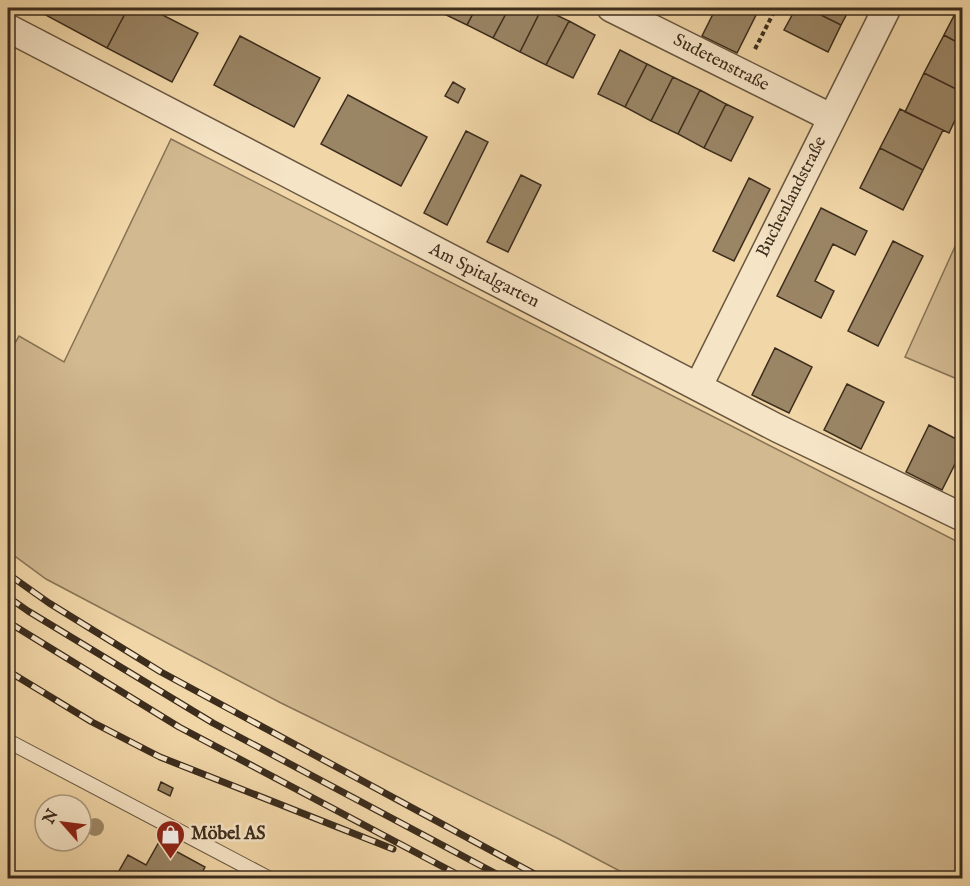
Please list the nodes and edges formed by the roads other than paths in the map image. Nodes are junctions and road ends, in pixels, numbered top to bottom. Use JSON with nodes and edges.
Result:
{"nodes":[{"id":1,"x":611,"y":8,"type":"edge"},
{"id":2,"x":887,"y":8,"type":"edge"},
{"id":3,"x":8,"y":28,"type":"edge"},
{"id":4,"x":832,"y":118,"type":"junction"},
{"id":5,"x":698,"y":387,"type":"junction"},
{"id":6,"x":963,"y":517,"type":"edge"},
{"id":7,"x":8,"y":741,"type":"edge"},
{"id":8,"x":268,"y":879,"type":"edge"}],
"edges":[{"from":1,"to":4,"type":"street","name":"Sudetenstraße"},
{"from":2,"to":4,"type":"street","name":"Buchenlandstraße"},
{"from":3,"to":5,"type":"street","name":"Am Spitalgarten"},
{"from":4,"to":5,"type":"street","name":"Buchenlandstraße"},
{"from":5,"to":6,"type":"street","name":"Am Spitalgarten"},
{"from":7,"to":8,"type":"lane"}]}
